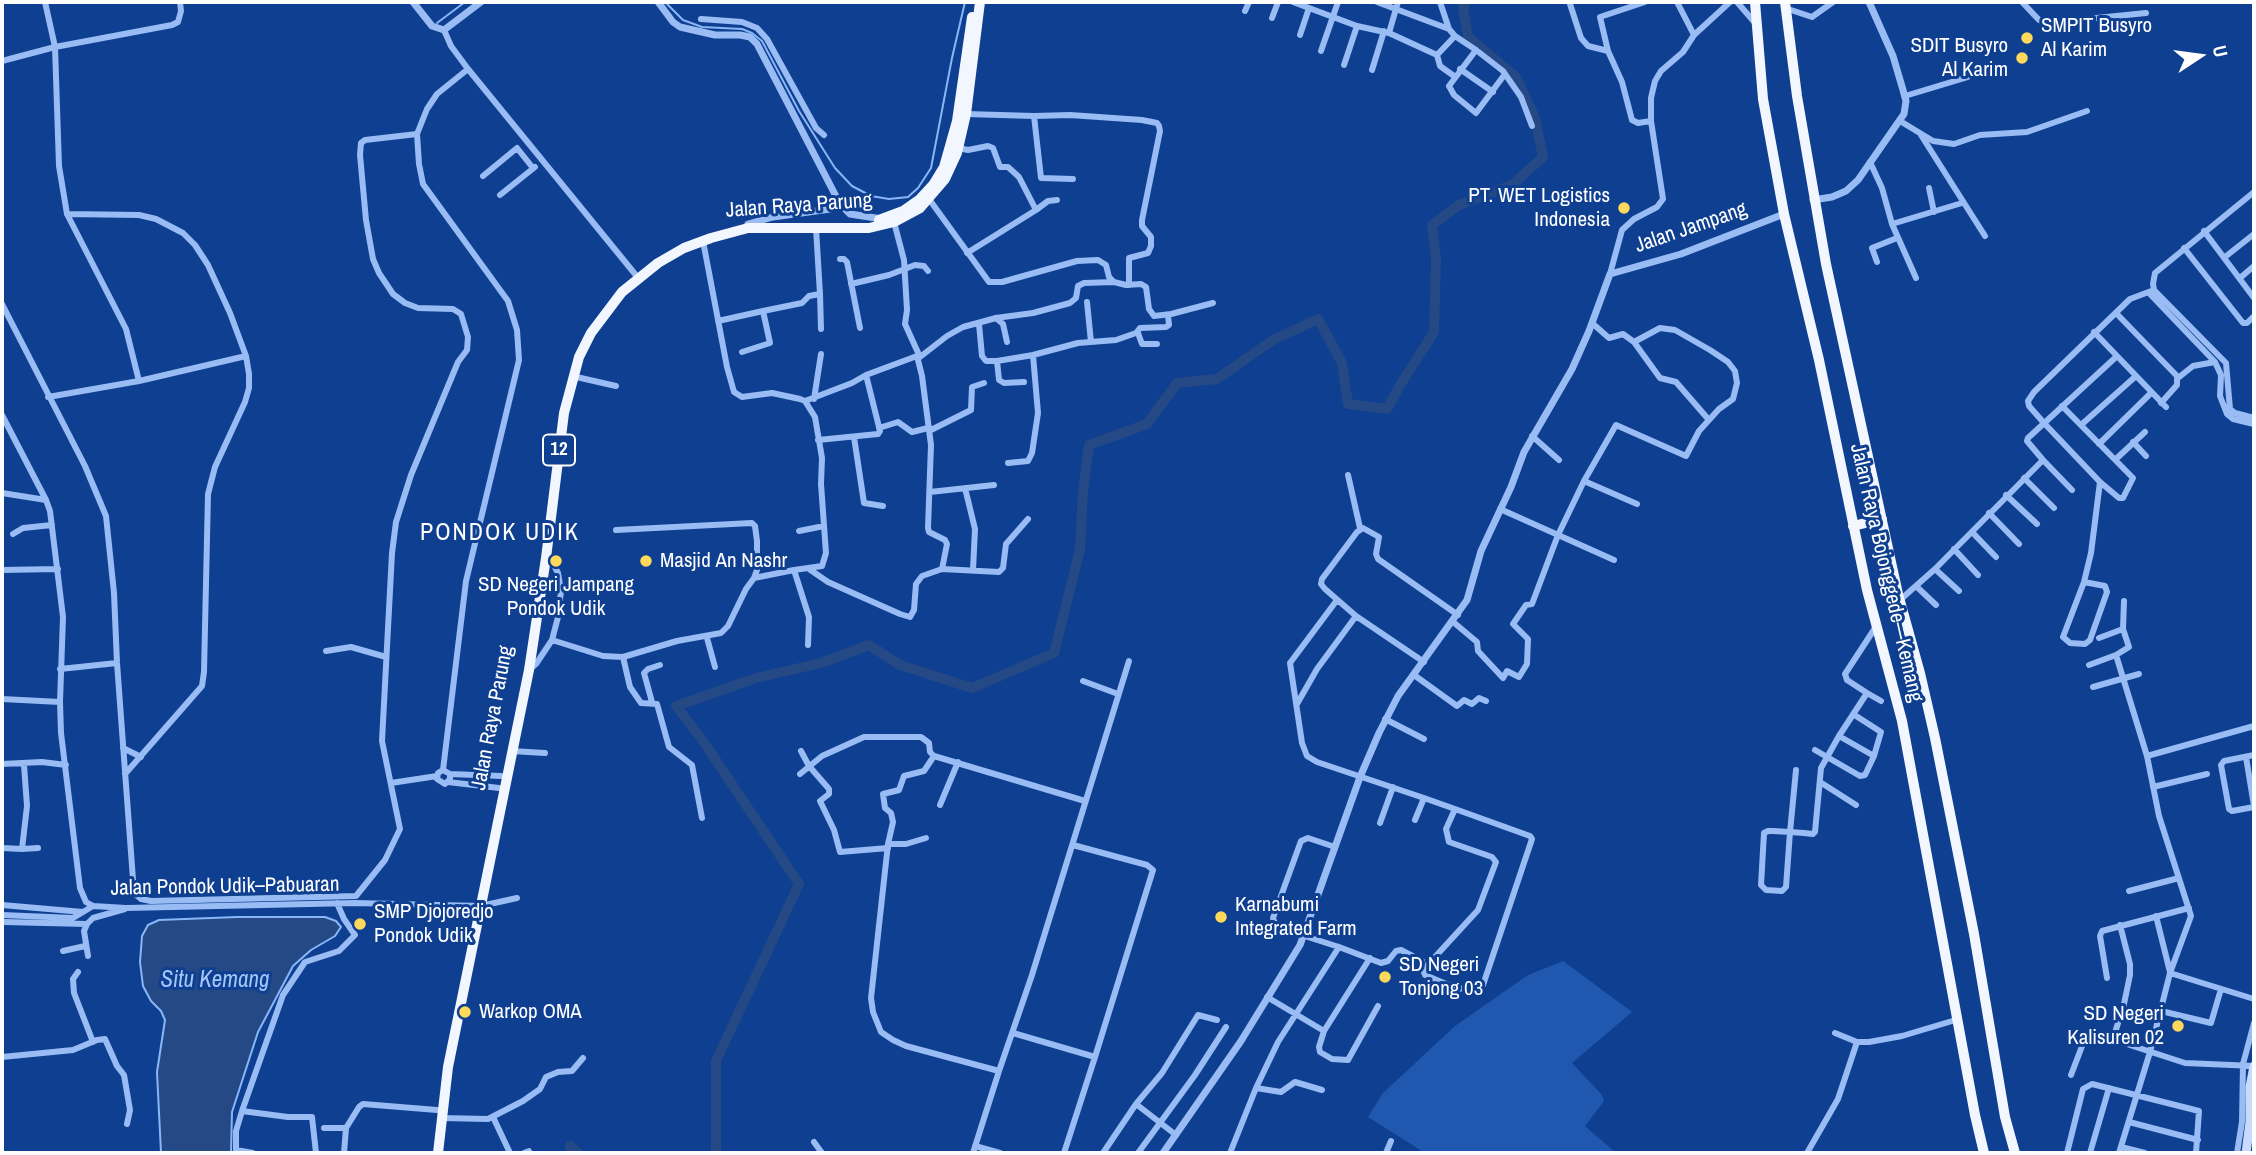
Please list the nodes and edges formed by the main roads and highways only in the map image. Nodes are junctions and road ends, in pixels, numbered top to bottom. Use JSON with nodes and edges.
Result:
{"nodes":[{"id":1,"x":974,"y":2,"type":"edge"},
{"id":2,"x":980,"y":2,"type":"edge"},
{"id":3,"x":1755,"y":2,"type":"edge"},
{"id":4,"x":1788,"y":6,"type":"edge"},
{"id":5,"x":970,"y":53,"type":"junction"},
{"id":6,"x":889,"y":221,"type":"junction"},
{"id":7,"x":1882,"y":519,"type":"junction"},
{"id":8,"x":1853,"y":526,"type":"junction"},
{"id":9,"x":545,"y":552,"type":"junction"},
{"id":10,"x":478,"y":906,"type":"junction"},
{"id":11,"x":2254,"y":1066,"type":"edge"},
{"id":12,"x":436,"y":1153,"type":"edge"},
{"id":13,"x":1984,"y":1153,"type":"edge"},
{"id":14,"x":2015,"y":1153,"type":"edge"},
{"id":15,"x":2246,"y":1153,"type":"edge"}],
"edges":[{"from":1,"to":5,"type":"highway","name":"Jalan Raya Parung","number":"12"},
{"from":2,"to":5,"type":"highway","name":"Jalan Raya Parung","number":"12"},
{"from":3,"to":8,"type":"highway","name":"Jalan Raya Bojonggede—Kemang"},
{"from":4,"to":7,"type":"highway","name":"Jalan Raya Bojonggede—Kemang"},
{"from":5,"to":6,"type":"highway","name":"Jalan Raya Parung","number":"12"},
{"from":5,"to":6,"type":"highway","name":"Jalan Raya Parung","number":"12"},
{"from":6,"to":9,"type":"highway","name":"Jalan Raya Parung","number":"12"},
{"from":6,"to":9,"type":"highway","name":"Jalan Raya Parung","number":"12"},
{"from":7,"to":8,"type":"highway"},
{"from":7,"to":14,"type":"highway","name":"Jalan Raya Bojonggede—Kemang"},
{"from":8,"to":13,"type":"highway","name":"Jalan Raya Bojonggede—Kemang"},
{"from":9,"to":10,"type":"highway","name":"Jalan Raya Parung","number":"12"},
{"from":9,"to":10,"type":"highway","name":"Jalan Raya Parung","number":"12"},
{"from":10,"to":12,"type":"highway","name":"Jalan Raya Parung","number":"12"},
{"from":11,"to":15,"type":"main road"}]}
